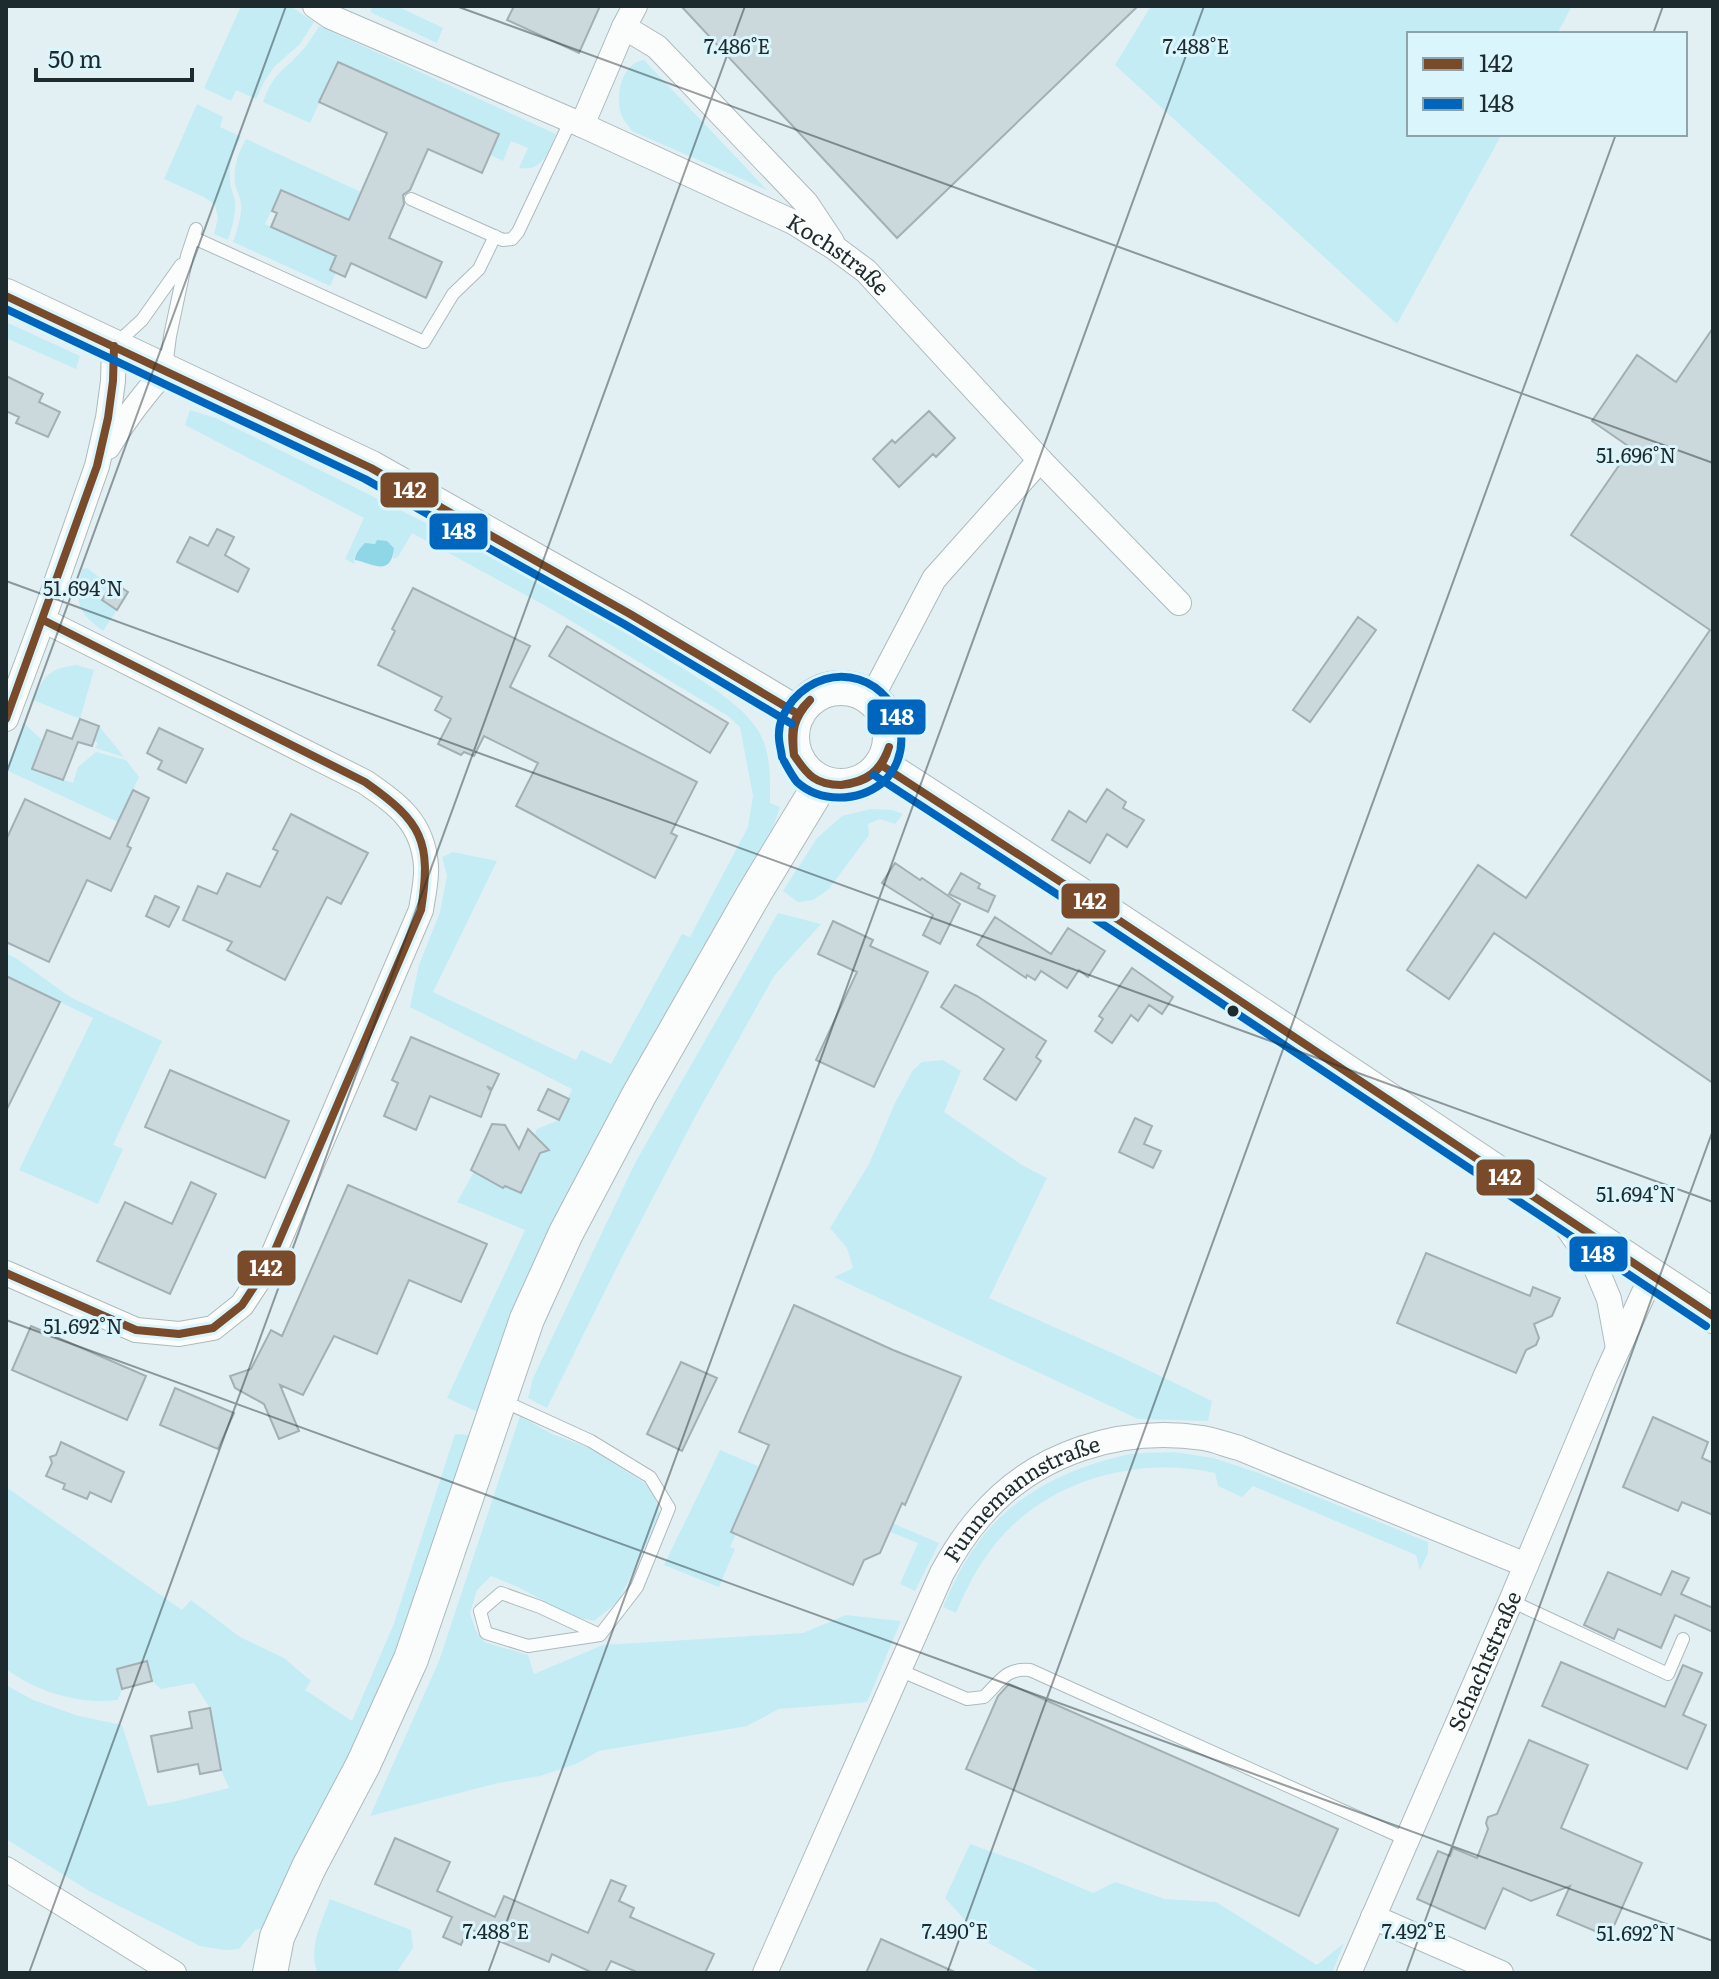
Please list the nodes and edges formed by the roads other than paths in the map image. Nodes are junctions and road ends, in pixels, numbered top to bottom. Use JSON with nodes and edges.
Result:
{"nodes":[{"id":1,"x":315,"y":6,"type":"edge"},
{"id":2,"x":629,"y":16,"type":"edge"},
{"id":3,"x":577,"y":123,"type":"junction"},
{"id":4,"x":411,"y":199,"type":"dead end"},
{"id":5,"x":495,"y":236,"type":"junction"},
{"id":6,"x":835,"y":248,"type":"junction"},
{"id":7,"x":187,"y":256,"type":"junction"},
{"id":8,"x":6,"y":296,"type":"edge"},
{"id":9,"x":114,"y":346,"type":"junction"},
{"id":10,"x":166,"y":370,"type":"junction"},
{"id":11,"x":1040,"y":460,"type":"junction"},
{"id":12,"x":97,"y":466,"type":"junction"},
{"id":13,"x":1179,"y":603,"type":"dead end"},
{"id":14,"x":43,"y":620,"type":"junction"},
{"id":15,"x":871,"y":699,"type":"junction"},
{"id":16,"x":798,"y":714,"type":"junction"},
{"id":17,"x":6,"y":719,"type":"edge"},
{"id":18,"x":881,"y":765,"type":"junction"},
{"id":19,"x":821,"y":783,"type":"junction"},
{"id":20,"x":1558,"y":1214,"type":"junction"},
{"id":21,"x":6,"y":1273,"type":"edge"},
{"id":22,"x":1652,"y":1275,"type":"junction"},
{"id":23,"x":1713,"y":1316,"type":"edge"},
{"id":24,"x":1618,"y":1348,"type":"junction"},
{"id":25,"x":498,"y":1399,"type":"junction"},
{"id":26,"x":1526,"y":1565,"type":"junction"},
{"id":27,"x":1511,"y":1601,"type":"junction"},
{"id":28,"x":600,"y":1635,"type":"junction"},
{"id":29,"x":1683,"y":1639,"type":"dead end"},
{"id":30,"x":899,"y":1670,"type":"junction"},
{"id":31,"x":1408,"y":1840,"type":"junction"},
{"id":32,"x":6,"y":1869,"type":"edge"},
{"id":33,"x":1373,"y":1917,"type":"junction"},
{"id":34,"x":174,"y":1973,"type":"edge"},
{"id":35,"x":270,"y":1973,"type":"edge"},
{"id":36,"x":765,"y":1973,"type":"edge"},
{"id":37,"x":1349,"y":1973,"type":"edge"},
{"id":38,"x":1501,"y":1973,"type":"edge"}],
"edges":[{"from":1,"to":3,"type":"street","name":"Kochstraße"},
{"from":2,"to":3,"type":"street"},
{"from":2,"to":6,"type":"street"},
{"from":3,"to":5,"type":"lane"},
{"from":3,"to":6,"type":"street","name":"Kochstraße"},
{"from":4,"to":5,"type":"lane"},
{"from":5,"to":7,"type":"lane"},
{"from":6,"to":11,"type":"street","name":"Kochstraße"},
{"from":7,"to":9,"type":"lane"},
{"from":7,"to":10,"type":"lane"},
{"from":8,"to":9,"type":"main road"},
{"from":9,"to":10,"type":"main road"},
{"from":9,"to":12,"type":"street"},
{"from":10,"to":12,"type":"street"},
{"from":10,"to":16,"type":"main road"},
{"from":11,"to":13,"type":"street","name":"Kochstraße"},
{"from":11,"to":15,"type":"street"},
{"from":12,"to":14,"type":"street"},
{"from":14,"to":17,"type":"street"},
{"from":14,"to":21,"type":"street"},
{"from":15,"to":16,"type":"main road"},
{"from":15,"to":18,"type":"main road"},
{"from":16,"to":19,"type":"main road"},
{"from":18,"to":19,"type":"main road"},
{"from":18,"to":20,"type":"main road"},
{"from":19,"to":25,"type":"main road"},
{"from":20,"to":22,"type":"main road"},
{"from":20,"to":24,"type":"street"},
{"from":22,"to":23,"type":"main road"},
{"from":22,"to":24,"type":"street","name":"Schachtstraße"},
{"from":24,"to":26,"type":"street","name":"Schachtstraße"},
{"from":25,"to":28,"type":"lane"},
{"from":25,"to":35,"type":"main road"},
{"from":26,"to":27,"type":"street","name":"Schachtstraße"},
{"from":26,"to":30,"type":"street","name":"Funnemannstraße"},
{"from":27,"to":29,"type":"lane"},
{"from":27,"to":31,"type":"street","name":"Schachtstraße"},
{"from":28,"to":28,"type":"lane"},
{"from":30,"to":31,"type":"lane"},
{"from":30,"to":36,"type":"street","name":"Funnemannstraße"},
{"from":31,"to":33,"type":"street","name":"Schachtstraße"},
{"from":32,"to":34,"type":"street"},
{"from":33,"to":37,"type":"street","name":"Schachtstraße"},
{"from":33,"to":38,"type":"street"}]}
